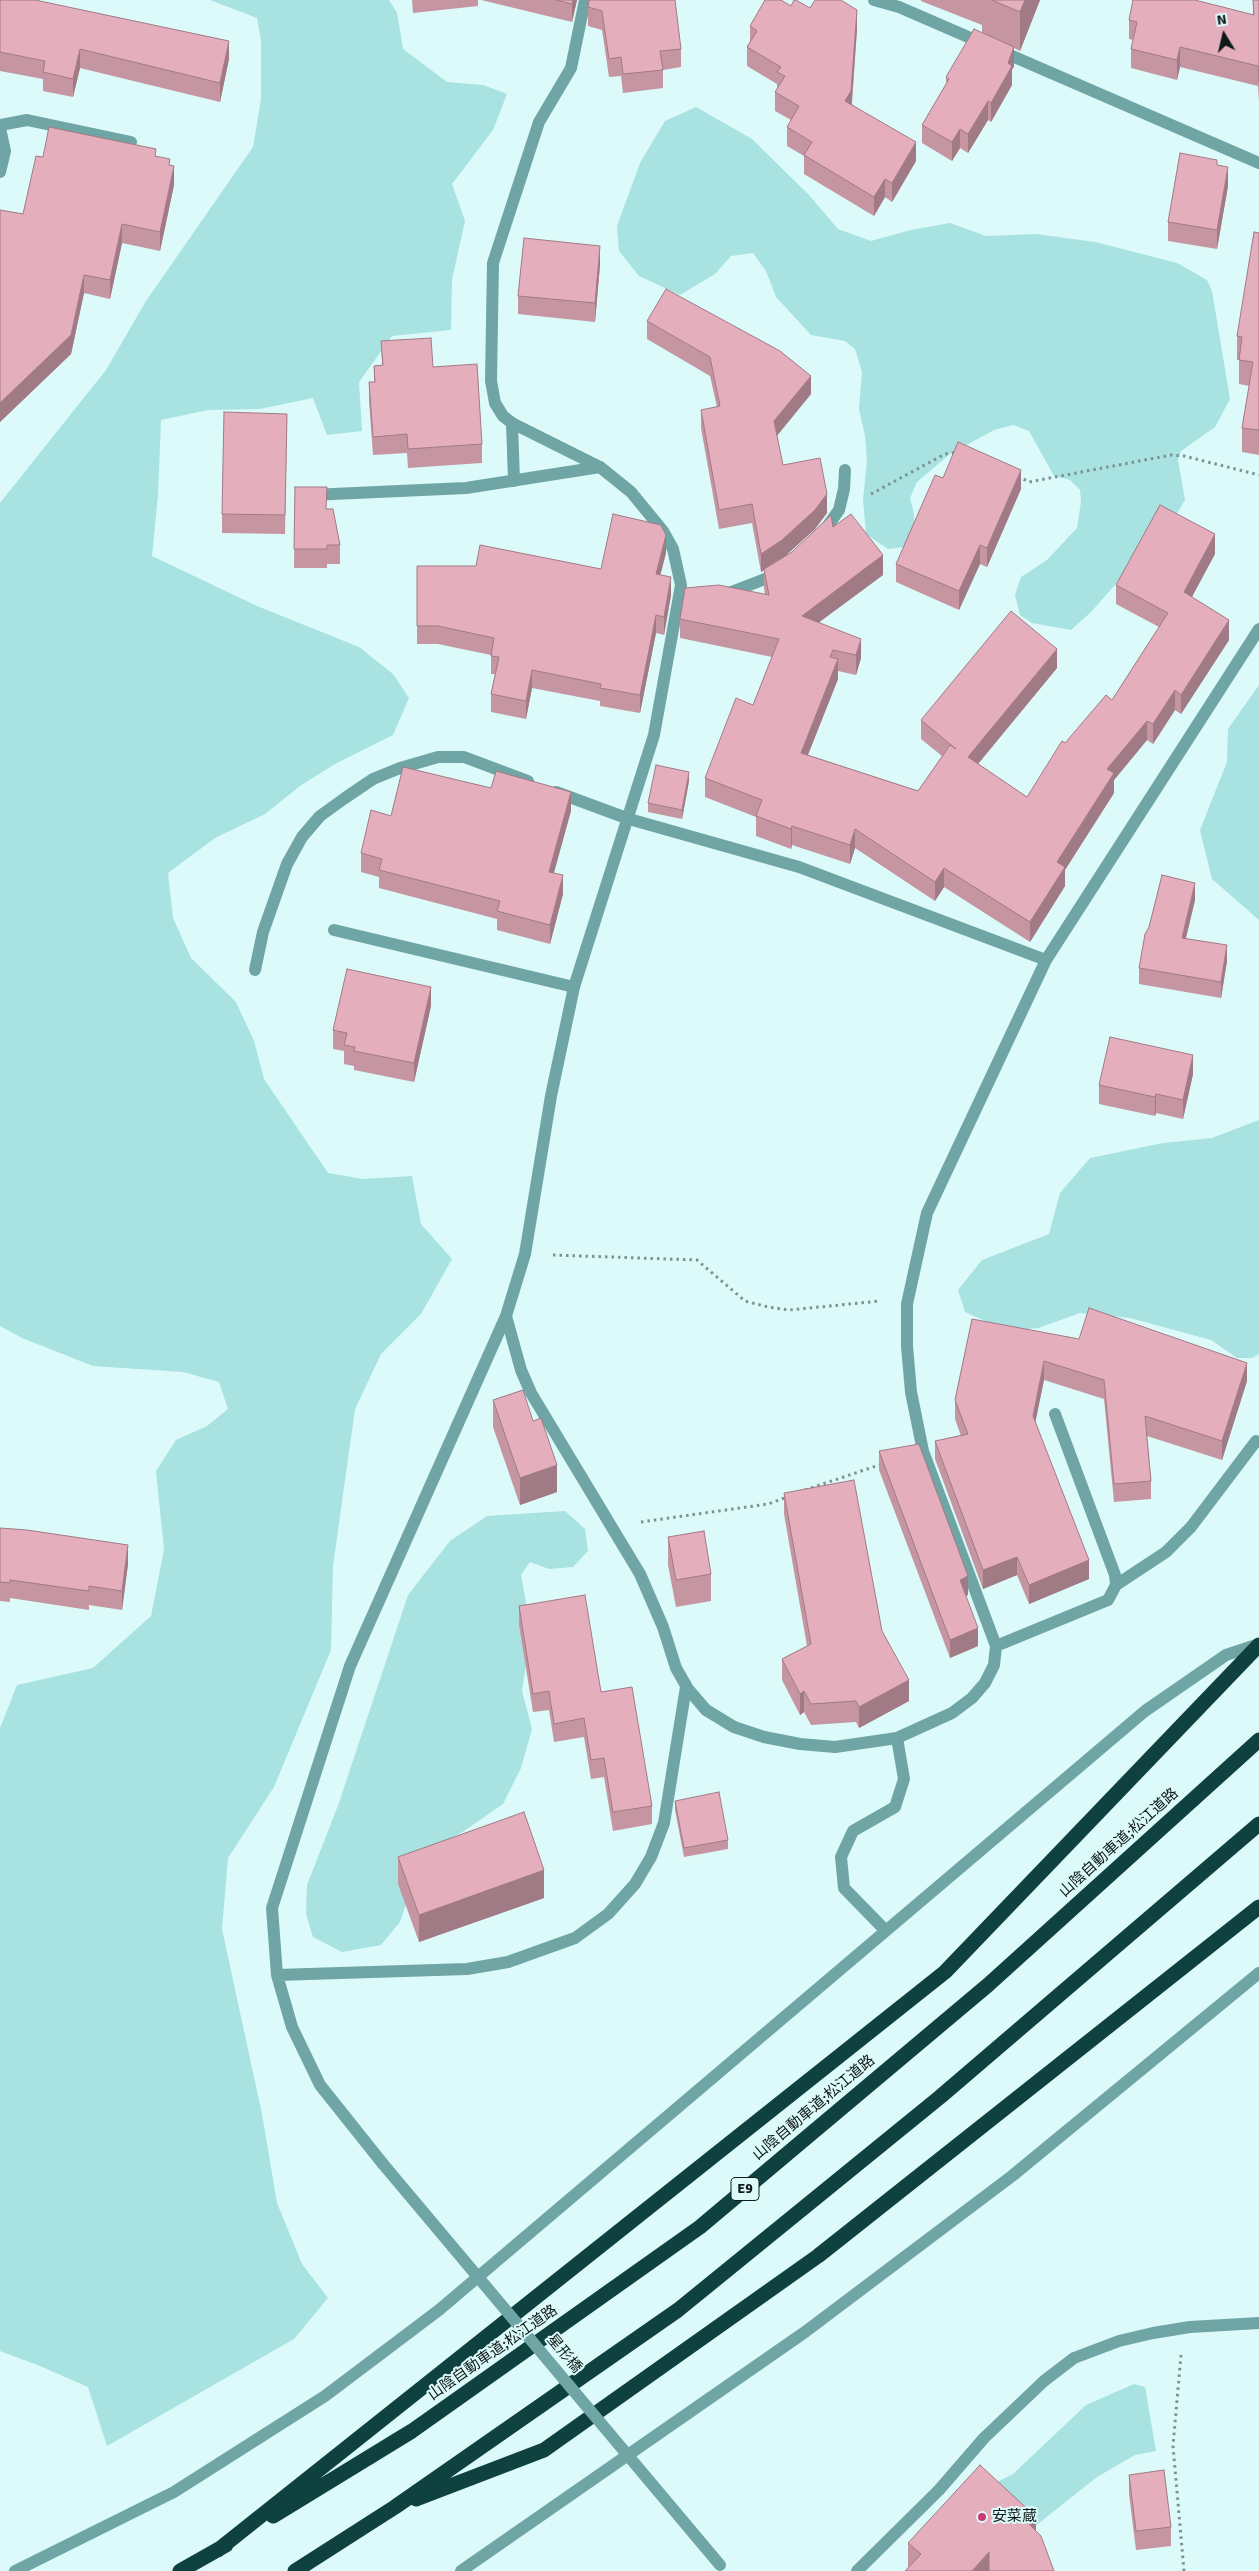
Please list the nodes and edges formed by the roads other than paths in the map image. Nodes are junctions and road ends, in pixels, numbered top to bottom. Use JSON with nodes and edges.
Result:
{"nodes":[{"id":1,"x":874,"y":0,"type":"edge"},
{"id":2,"x":587,"y":3,"type":"edge"},
{"id":3,"x":899,"y":4,"type":"edge"},
{"id":4,"x":0,"y":127,"type":"edge"},
{"id":5,"x":131,"y":142,"type":"edge"},
{"id":6,"x":1259,"y":163,"type":"edge"},
{"id":7,"x":0,"y":172,"type":"edge"},
{"id":8,"x":512,"y":423,"type":"junction"},
{"id":9,"x":600,"y":467,"type":"junction"},
{"id":10,"x":845,"y":470,"type":"dead end"},
{"id":11,"x":514,"y":481,"type":"junction"},
{"id":12,"x":301,"y":495,"type":"edge"},
{"id":13,"x":815,"y":540,"type":"edge"},
{"id":14,"x":788,"y":565,"type":"edge"},
{"id":15,"x":716,"y":597,"type":"edge"},
{"id":16,"x":679,"y":600,"type":"junction"},
{"id":17,"x":696,"y":600,"type":"edge"},
{"id":18,"x":1259,"y":629,"type":"edge"},
{"id":19,"x":628,"y":819,"type":"junction"},
{"id":20,"x":334,"y":930,"type":"dead end"},
{"id":21,"x":1046,"y":960,"type":"junction"},
{"id":22,"x":255,"y":970,"type":"dead end"},
{"id":23,"x":574,"y":987,"type":"junction"},
{"id":24,"x":506,"y":1316,"type":"junction"},
{"id":25,"x":1055,"y":1414,"type":"dead end"},
{"id":26,"x":1256,"y":1441,"type":"dead end"},
{"id":27,"x":1116,"y":1585,"type":"junction"},
{"id":28,"x":1259,"y":1645,"type":"edge"},
{"id":29,"x":996,"y":1646,"type":"junction"},
{"id":30,"x":686,"y":1687,"type":"junction"},
{"id":31,"x":897,"y":1738,"type":"junction"},
{"id":32,"x":1259,"y":1740,"type":"edge"},
{"id":33,"x":1259,"y":1824,"type":"edge"},
{"id":34,"x":1259,"y":1907,"type":"edge"},
{"id":35,"x":885,"y":1930,"type":"junction"},
{"id":36,"x":1259,"y":1973,"type":"edge"},
{"id":37,"x":277,"y":1975,"type":"junction"},
{"id":38,"x":1259,"y":2323,"type":"edge"},
{"id":39,"x":395,"y":2507,"type":"junction"},
{"id":40,"x":218,"y":2550,"type":"junction"},
{"id":41,"x":723,"y":2568,"type":"edge"},
{"id":42,"x":15,"y":2571,"type":"edge"},
{"id":43,"x":180,"y":2571,"type":"edge"},
{"id":44,"x":295,"y":2571,"type":"edge"},
{"id":45,"x":461,"y":2571,"type":"edge"},
{"id":46,"x":857,"y":2571,"type":"edge"}],
"edges":[{"from":1,"to":3,"type":"street"},
{"from":2,"to":8,"type":"street"},
{"from":3,"to":6,"type":"street"},
{"from":4,"to":5,"type":"street"},
{"from":4,"to":7,"type":"street"},
{"from":8,"to":9,"type":"street","name":"星形橋"},
{"from":8,"to":11,"type":"street"},
{"from":9,"to":11,"type":"street"},
{"from":9,"to":16,"type":"street","name":"星形橋"},
{"from":10,"to":13,"type":"street"},
{"from":11,"to":12,"type":"street"},
{"from":14,"to":15,"type":"street"},
{"from":16,"to":17,"type":"street"},
{"from":16,"to":19,"type":"street","name":"星形橋"},
{"from":18,"to":21,"type":"street"},
{"from":19,"to":21,"type":"street"},
{"from":19,"to":22,"type":"street"},
{"from":19,"to":23,"type":"street","name":"星形橋"},
{"from":20,"to":23,"type":"street"},
{"from":21,"to":29,"type":"street"},
{"from":23,"to":24,"type":"street","name":"星形橋"},
{"from":24,"to":30,"type":"street"},
{"from":24,"to":37,"type":"street","name":"星形橋"},
{"from":25,"to":27,"type":"street"},
{"from":26,"to":27,"type":"street"},
{"from":27,"to":29,"type":"street"},
{"from":28,"to":35,"type":"street"},
{"from":28,"to":40,"type":"highway"},
{"from":29,"to":31,"type":"street"},
{"from":30,"to":31,"type":"street"},
{"from":30,"to":37,"type":"street"},
{"from":31,"to":35,"type":"street"},
{"from":32,"to":40,"type":"highway","name":"山陰自動車道;松江道路","number":"E9"},
{"from":33,"to":39,"type":"highway"},
{"from":34,"to":39,"type":"highway"},
{"from":35,"to":42,"type":"street"},
{"from":36,"to":45,"type":"street"},
{"from":37,"to":41,"type":"street","name":"星形橋","bridge":true},
{"from":38,"to":46,"type":"street"},
{"from":39,"to":44,"type":"highway"},
{"from":40,"to":43,"type":"highway","name":"山陰自動車道;松江道路","number":"E9"}]}
